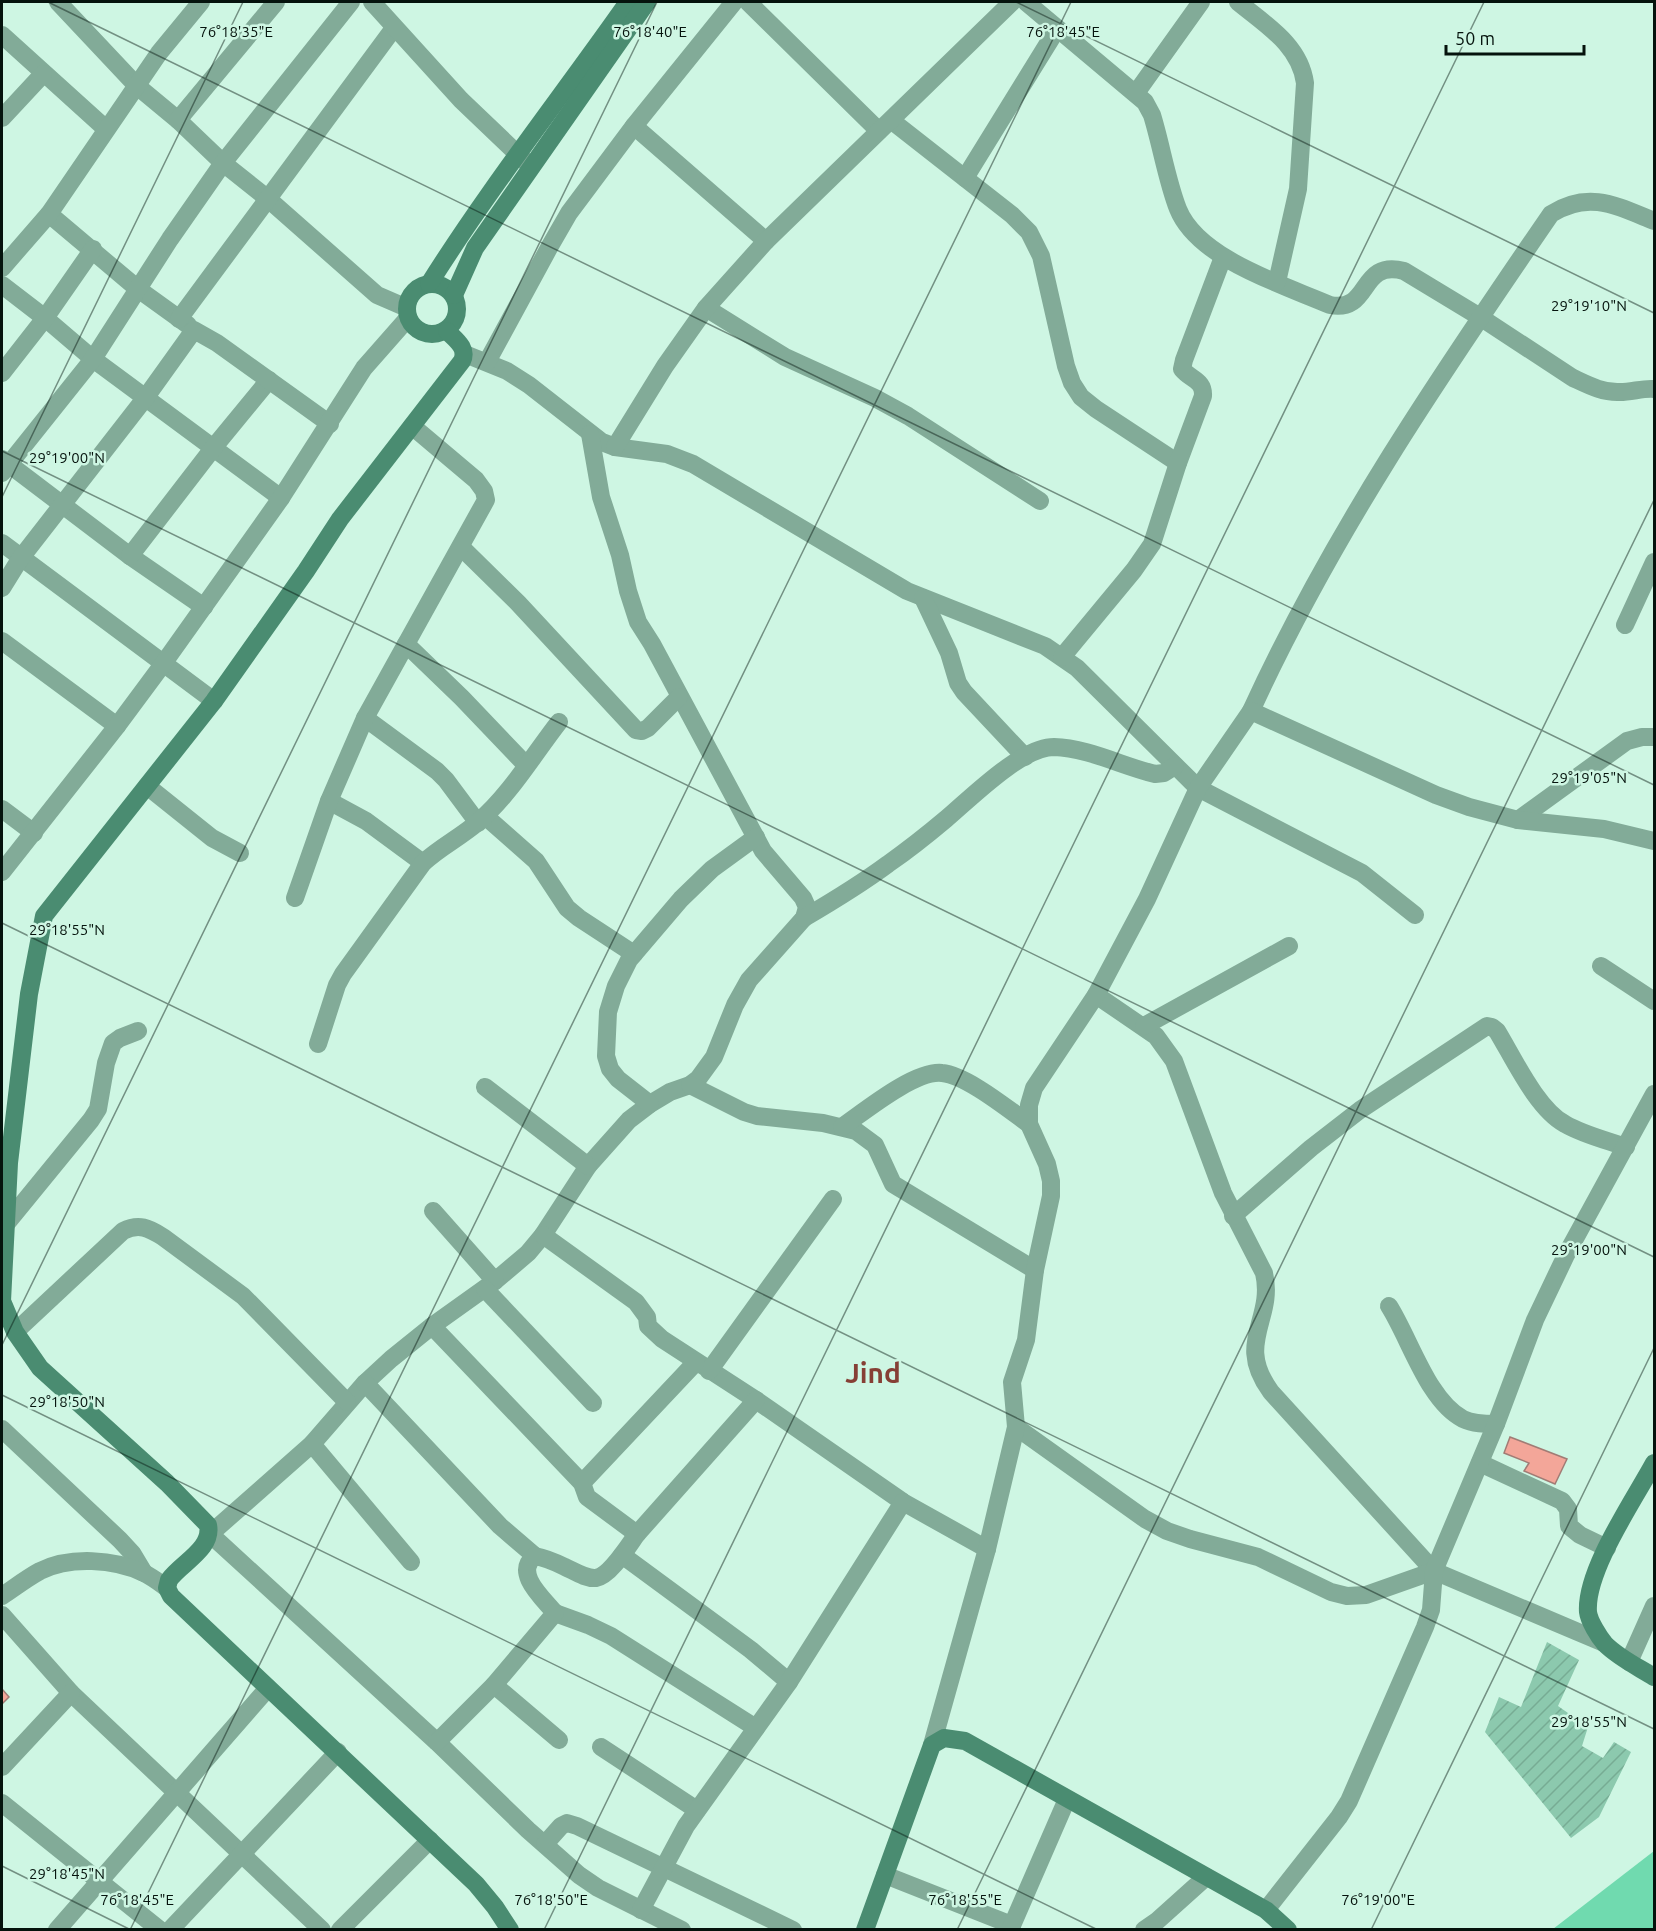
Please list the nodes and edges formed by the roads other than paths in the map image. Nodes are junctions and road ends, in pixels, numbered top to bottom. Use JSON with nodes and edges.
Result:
{"nodes":[{"id":1,"x":58,"y":2,"type":"edge"},
{"id":2,"x":201,"y":2,"type":"edge"},
{"id":3,"x":276,"y":2,"type":"edge"},
{"id":4,"x":351,"y":2,"type":"edge"},
{"id":5,"x":372,"y":2,"type":"edge"},
{"id":6,"x":628,"y":2,"type":"edge"},
{"id":7,"x":647,"y":2,"type":"edge"},
{"id":8,"x":734,"y":2,"type":"edge"},
{"id":9,"x":748,"y":2,"type":"edge"},
{"id":10,"x":1012,"y":2,"type":"edge"},
{"id":11,"x":1026,"y":2,"type":"edge"},
{"id":12,"x":1201,"y":2,"type":"edge"},
{"id":13,"x":1238,"y":2,"type":"edge"},
{"id":14,"x":394,"y":28,"type":"junction"},
{"id":15,"x":1057,"y":29,"type":"junction"},
{"id":16,"x":2,"y":35,"type":"edge"},
{"id":17,"x":42,"y":74,"type":"junction"},
{"id":18,"x":137,"y":86,"type":"junction"},
{"id":19,"x":1136,"y":93,"type":"junction"},
{"id":20,"x":4,"y":110,"type":"edge"},
{"id":21,"x":178,"y":120,"type":"junction"},
{"id":22,"x":634,"y":126,"type":"junction"},
{"id":23,"x":886,"y":126,"type":"junction"},
{"id":24,"x":106,"y":129,"type":"junction"},
{"id":25,"x":525,"y":161,"type":"junction"},
{"id":26,"x":223,"y":163,"type":"junction"},
{"id":27,"x":965,"y":178,"type":"junction"},
{"id":28,"x":267,"y":198,"type":"junction"},
{"id":29,"x":49,"y":214,"type":"junction"},
{"id":30,"x":1654,"y":220,"type":"edge"},
{"id":31,"x":766,"y":242,"type":"junction"},
{"id":32,"x":93,"y":249,"type":"junction"},
{"id":33,"x":1223,"y":258,"type":"junction"},
{"id":34,"x":2,"y":268,"type":"edge"},
{"id":35,"x":1277,"y":282,"type":"junction"},
{"id":36,"x":429,"y":284,"type":"junction"},
{"id":37,"x":2,"y":285,"type":"edge"},
{"id":38,"x":138,"y":289,"type":"junction"},
{"id":39,"x":454,"y":296,"type":"junction"},
{"id":40,"x":706,"y":308,"type":"junction"},
{"id":41,"x":408,"y":313,"type":"junction"},
{"id":42,"x":1480,"y":317,"type":"junction"},
{"id":43,"x":45,"y":318,"type":"junction"},
{"id":44,"x":179,"y":319,"type":"junction"},
{"id":45,"x":194,"y":330,"type":"junction"},
{"id":46,"x":447,"y":331,"type":"junction"},
{"id":47,"x":465,"y":354,"type":"junction"},
{"id":48,"x":93,"y":359,"type":"junction"},
{"id":49,"x":487,"y":362,"type":"junction"},
{"id":50,"x":2,"y":373,"type":"edge"},
{"id":51,"x":269,"y":380,"type":"junction"},
{"id":52,"x":1654,"y":389,"type":"edge"},
{"id":53,"x":146,"y":397,"type":"junction"},
{"id":54,"x":330,"y":423,"type":"junction"},
{"id":55,"x":412,"y":426,"type":"junction"},
{"id":56,"x":590,"y":434,"type":"junction"},
{"id":57,"x":213,"y":447,"type":"junction"},
{"id":58,"x":615,"y":447,"type":"junction"},
{"id":59,"x":1178,"y":463,"type":"junction"},
{"id":60,"x":4,"y":466,"type":"edge"},
{"id":61,"x":281,"y":498,"type":"junction"},
{"id":62,"x":1040,"y":501,"type":"dead end"},
{"id":63,"x":61,"y":506,"type":"junction"},
{"id":64,"x":2,"y":543,"type":"edge"},
{"id":65,"x":460,"y":547,"type":"junction"},
{"id":66,"x":130,"y":556,"type":"junction"},
{"id":67,"x":20,"y":559,"type":"junction"},
{"id":68,"x":1654,"y":562,"type":"edge"},
{"id":69,"x":2,"y":588,"type":"edge"},
{"id":70,"x":922,"y":598,"type":"junction"},
{"id":71,"x":204,"y":607,"type":"junction"},
{"id":72,"x":1624,"y":625,"type":"dead end"},
{"id":73,"x":2,"y":641,"type":"edge"},
{"id":74,"x":406,"y":644,"type":"junction"},
{"id":75,"x":1062,"y":657,"type":"junction"},
{"id":76,"x":163,"y":664,"type":"junction"},
{"id":77,"x":679,"y":697,"type":"junction"},
{"id":78,"x":214,"y":701,"type":"junction"},
{"id":79,"x":1251,"y":711,"type":"junction"},
{"id":80,"x":365,"y":718,"type":"junction"},
{"id":81,"x":560,"y":722,"type":"dead end"},
{"id":82,"x":117,"y":726,"type":"junction"},
{"id":83,"x":1654,"y":737,"type":"edge"},
{"id":84,"x":1025,"y":757,"type":"junction"},
{"id":85,"x":526,"y":765,"type":"junction"},
{"id":86,"x":1176,"y":766,"type":"junction"},
{"id":87,"x":147,"y":786,"type":"junction"},
{"id":88,"x":1198,"y":788,"type":"junction"},
{"id":89,"x":329,"y":801,"type":"junction"},
{"id":90,"x":2,"y":809,"type":"edge"},
{"id":91,"x":481,"y":819,"type":"junction"},
{"id":92,"x":1518,"y":820,"type":"junction"},
{"id":93,"x":34,"y":833,"type":"junction"},
{"id":94,"x":756,"y":837,"type":"junction"},
{"id":95,"x":1654,"y":841,"type":"edge"},
{"id":96,"x":240,"y":853,"type":"dead end"},
{"id":97,"x":423,"y":863,"type":"junction"},
{"id":98,"x":2,"y":872,"type":"edge"},
{"id":99,"x":295,"y":898,"type":"dead end"},
{"id":100,"x":1415,"y":915,"type":"dead end"},
{"id":101,"x":804,"y":918,"type":"junction"},
{"id":102,"x":1289,"y":946,"type":"dead end"},
{"id":103,"x":634,"y":954,"type":"junction"},
{"id":104,"x":1601,"y":966,"type":"dead end"},
{"id":105,"x":1096,"y":995,"type":"junction"},
{"id":106,"x":1654,"y":1000,"type":"edge"},
{"id":107,"x":1144,"y":1026,"type":"junction"},
{"id":108,"x":138,"y":1031,"type":"dead end"},
{"id":109,"x":318,"y":1044,"type":"dead end"},
{"id":110,"x":690,"y":1085,"type":"junction"},
{"id":111,"x":485,"y":1087,"type":"dead end"},
{"id":112,"x":1654,"y":1094,"type":"edge"},
{"id":113,"x":650,"y":1104,"type":"junction"},
{"id":114,"x":1029,"y":1124,"type":"junction"},
{"id":115,"x":842,"y":1127,"type":"junction"},
{"id":116,"x":1626,"y":1147,"type":"junction"},
{"id":117,"x":588,"y":1166,"type":"junction"},
{"id":118,"x":833,"y":1199,"type":"dead end"},
{"id":119,"x":433,"y":1211,"type":"dead end"},
{"id":120,"x":1233,"y":1216,"type":"junction"},
{"id":121,"x":6,"y":1224,"type":"junction"},
{"id":122,"x":543,"y":1235,"type":"junction"},
{"id":123,"x":1035,"y":1270,"type":"junction"},
{"id":124,"x":490,"y":1285,"type":"junction"},
{"id":125,"x":1389,"y":1306,"type":"dead end"},
{"id":126,"x":432,"y":1326,"type":"junction"},
{"id":127,"x":15,"y":1332,"type":"junction"},
{"id":128,"x":702,"y":1366,"type":"junction"},
{"id":129,"x":365,"y":1383,"type":"junction"},
{"id":130,"x":756,"y":1400,"type":"junction"},
{"id":131,"x":347,"y":1402,"type":"junction"},
{"id":132,"x":593,"y":1403,"type":"dead end"},
{"id":133,"x":1496,"y":1424,"type":"junction"},
{"id":134,"x":1016,"y":1427,"type":"junction"},
{"id":135,"x":2,"y":1429,"type":"edge"},
{"id":136,"x":312,"y":1444,"type":"junction"},
{"id":137,"x":1654,"y":1463,"type":"edge"},
{"id":138,"x":1480,"y":1464,"type":"junction"},
{"id":139,"x":582,"y":1484,"type":"junction"},
{"id":140,"x":903,"y":1502,"type":"junction"},
{"id":141,"x":210,"y":1534,"type":"junction"},
{"id":142,"x":637,"y":1534,"type":"junction"},
{"id":143,"x":1607,"y":1548,"type":"junction"},
{"id":144,"x":987,"y":1549,"type":"junction"},
{"id":145,"x":622,"y":1555,"type":"junction"},
{"id":146,"x":535,"y":1556,"type":"junction"},
{"id":147,"x":411,"y":1562,"type":"dead end"},
{"id":148,"x":1434,"y":1571,"type":"junction"},
{"id":149,"x":144,"y":1573,"type":"junction"},
{"id":150,"x":167,"y":1588,"type":"junction"},
{"id":151,"x":2,"y":1596,"type":"edge"},
{"id":152,"x":1653,"y":1611,"type":"edge"},
{"id":153,"x":555,"y":1613,"type":"junction"},
{"id":154,"x":2,"y":1615,"type":"edge"},
{"id":155,"x":1604,"y":1643,"type":"junction"},
{"id":156,"x":1629,"y":1662,"type":"junction"},
{"id":157,"x":1654,"y":1677,"type":"edge"},
{"id":158,"x":789,"y":1682,"type":"junction"},
{"id":159,"x":494,"y":1685,"type":"junction"},
{"id":160,"x":268,"y":1688,"type":"junction"},
{"id":161,"x":71,"y":1694,"type":"junction"},
{"id":162,"x":756,"y":1728,"type":"junction"},
{"id":163,"x":559,"y":1740,"type":"dead end"},
{"id":164,"x":437,"y":1742,"type":"junction"},
{"id":165,"x":932,"y":1746,"type":"junction"},
{"id":166,"x":602,"y":1747,"type":"dead end"},
{"id":167,"x":338,"y":1752,"type":"junction"},
{"id":168,"x":2,"y":1767,"type":"edge"},
{"id":169,"x":176,"y":1792,"type":"junction"},
{"id":170,"x":1067,"y":1800,"type":"junction"},
{"id":171,"x":2,"y":1803,"type":"edge"},
{"id":172,"x":697,"y":1810,"type":"junction"},
{"id":173,"x":430,"y":1840,"type":"junction"},
{"id":174,"x":545,"y":1844,"type":"junction"},
{"id":175,"x":242,"y":1853,"type":"junction"},
{"id":176,"x":662,"y":1868,"type":"junction"},
{"id":177,"x":885,"y":1875,"type":"junction"},
{"id":178,"x":1206,"y":1877,"type":"junction"},
{"id":179,"x":99,"y":1882,"type":"junction"},
{"id":180,"x":641,"y":1910,"type":"junction"},
{"id":181,"x":1266,"y":1910,"type":"junction"},
{"id":182,"x":1011,"y":1927,"type":"edge"},
{"id":183,"x":57,"y":1929,"type":"edge"},
{"id":184,"x":160,"y":1929,"type":"edge"},
{"id":185,"x":170,"y":1929,"type":"edge"},
{"id":186,"x":322,"y":1929,"type":"edge"},
{"id":187,"x":340,"y":1929,"type":"edge"},
{"id":188,"x":510,"y":1929,"type":"edge"},
{"id":189,"x":682,"y":1929,"type":"edge"},
{"id":190,"x":793,"y":1929,"type":"edge"},
{"id":191,"x":865,"y":1929,"type":"edge"},
{"id":192,"x":1144,"y":1929,"type":"edge"},
{"id":193,"x":1288,"y":1929,"type":"edge"}],
"edges":[{"from":1,"to":18,"type":"street"},
{"from":2,"to":18,"type":"street"},
{"from":3,"to":21,"type":"street"},
{"from":4,"to":26,"type":"street"},
{"from":5,"to":14,"type":"street"},
{"from":6,"to":25,"type":"main road"},
{"from":7,"to":25,"type":"main road"},
{"from":8,"to":22,"type":"street"},
{"from":9,"to":23,"type":"street"},
{"from":10,"to":23,"type":"street"},
{"from":11,"to":15,"type":"street"},
{"from":12,"to":19,"type":"street"},
{"from":13,"to":35,"type":"street"},
{"from":14,"to":25,"type":"street"},
{"from":14,"to":28,"type":"street"},
{"from":15,"to":19,"type":"street"},
{"from":15,"to":27,"type":"street"},
{"from":16,"to":17,"type":"street"},
{"from":17,"to":20,"type":"street"},
{"from":17,"to":24,"type":"street"},
{"from":18,"to":21,"type":"street"},
{"from":18,"to":24,"type":"street"},
{"from":19,"to":33,"type":"street"},
{"from":21,"to":26,"type":"street"},
{"from":22,"to":31,"type":"street"},
{"from":22,"to":49,"type":"street"},
{"from":23,"to":27,"type":"street"},
{"from":23,"to":31,"type":"street"},
{"from":24,"to":29,"type":"street"},
{"from":25,"to":36,"type":"main road"},
{"from":25,"to":39,"type":"main road"},
{"from":26,"to":28,"type":"street"},
{"from":26,"to":38,"type":"street"},
{"from":27,"to":59,"type":"street"},
{"from":28,"to":41,"type":"street"},
{"from":28,"to":44,"type":"street"},
{"from":29,"to":32,"type":"street"},
{"from":29,"to":34,"type":"street"},
{"from":30,"to":42,"type":"street"},
{"from":31,"to":40,"type":"street"},
{"from":32,"to":38,"type":"street"},
{"from":32,"to":43,"type":"street"},
{"from":33,"to":35,"type":"street"},
{"from":33,"to":59,"type":"street"},
{"from":35,"to":42,"type":"street"},
{"from":36,"to":39,"type":"main road"},
{"from":36,"to":41,"type":"main road"},
{"from":37,"to":43,"type":"street"},
{"from":38,"to":44,"type":"street"},
{"from":38,"to":48,"type":"street"},
{"from":39,"to":46,"type":"main road"},
{"from":40,"to":58,"type":"street"},
{"from":40,"to":62,"type":"street"},
{"from":41,"to":46,"type":"main road"},
{"from":41,"to":54,"type":"street"},
{"from":42,"to":52,"type":"street"},
{"from":42,"to":79,"type":"street"},
{"from":43,"to":48,"type":"street"},
{"from":43,"to":50,"type":"street"},
{"from":44,"to":45,"type":"street"},
{"from":45,"to":51,"type":"street"},
{"from":45,"to":53,"type":"street"},
{"from":46,"to":47,"type":"main road"},
{"from":47,"to":49,"type":"street"},
{"from":47,"to":55,"type":"main road"},
{"from":48,"to":53,"type":"street"},
{"from":48,"to":60,"type":"street"},
{"from":49,"to":56,"type":"street"},
{"from":51,"to":54,"type":"street"},
{"from":51,"to":57,"type":"street"},
{"from":53,"to":57,"type":"street"},
{"from":53,"to":63,"type":"street"},
{"from":54,"to":61,"type":"street"},
{"from":55,"to":65,"type":"street"},
{"from":55,"to":78,"type":"main road"},
{"from":56,"to":58,"type":"street"},
{"from":56,"to":77,"type":"street"},
{"from":57,"to":61,"type":"street"},
{"from":57,"to":66,"type":"street"},
{"from":58,"to":70,"type":"street"},
{"from":59,"to":75,"type":"street"},
{"from":60,"to":63,"type":"street"},
{"from":61,"to":71,"type":"street"},
{"from":63,"to":66,"type":"street"},
{"from":63,"to":67,"type":"street"},
{"from":64,"to":67,"type":"street"},
{"from":65,"to":74,"type":"street"},
{"from":65,"to":77,"type":"street"},
{"from":66,"to":71,"type":"street"},
{"from":67,"to":69,"type":"street"},
{"from":67,"to":76,"type":"street"},
{"from":68,"to":72,"type":"street"},
{"from":70,"to":75,"type":"street"},
{"from":70,"to":84,"type":"street"},
{"from":71,"to":76,"type":"street"},
{"from":73,"to":82,"type":"street"},
{"from":74,"to":80,"type":"street"},
{"from":74,"to":85,"type":"street"},
{"from":75,"to":86,"type":"street"},
{"from":76,"to":78,"type":"street"},
{"from":76,"to":82,"type":"street"},
{"from":77,"to":94,"type":"street"},
{"from":78,"to":87,"type":"main road"},
{"from":79,"to":88,"type":"street"},
{"from":79,"to":92,"type":"street"},
{"from":80,"to":89,"type":"street"},
{"from":80,"to":91,"type":"street"},
{"from":81,"to":85,"type":"street"},
{"from":82,"to":93,"type":"street"},
{"from":83,"to":92,"type":"street"},
{"from":84,"to":86,"type":"street"},
{"from":84,"to":101,"type":"street"},
{"from":85,"to":91,"type":"street"},
{"from":86,"to":88,"type":"street"},
{"from":87,"to":96,"type":"street"},
{"from":87,"to":121,"type":"main road"},
{"from":88,"to":100,"type":"street"},
{"from":88,"to":105,"type":"street"},
{"from":89,"to":97,"type":"street"},
{"from":89,"to":99,"type":"street"},
{"from":90,"to":93,"type":"street"},
{"from":91,"to":97,"type":"street"},
{"from":91,"to":103,"type":"street"},
{"from":92,"to":95,"type":"street"},
{"from":93,"to":98,"type":"street"},
{"from":94,"to":101,"type":"street"},
{"from":94,"to":103,"type":"street"},
{"from":97,"to":109,"type":"street"},
{"from":101,"to":110,"type":"street"},
{"from":102,"to":107,"type":"street"},
{"from":103,"to":113,"type":"street"},
{"from":104,"to":106,"type":"street"},
{"from":105,"to":107,"type":"street"},
{"from":105,"to":114,"type":"street"},
{"from":107,"to":120,"type":"street"},
{"from":108,"to":121,"type":"street"},
{"from":110,"to":113,"type":"street"},
{"from":110,"to":115,"type":"street"},
{"from":111,"to":117,"type":"street"},
{"from":112,"to":116,"type":"street"},
{"from":113,"to":117,"type":"street"},
{"from":114,"to":115,"type":"street"},
{"from":114,"to":123,"type":"street"},
{"from":115,"to":123,"type":"street"},
{"from":116,"to":120,"type":"street"},
{"from":116,"to":133,"type":"street"},
{"from":117,"to":122,"type":"street"},
{"from":118,"to":128,"type":"street"},
{"from":119,"to":124,"type":"street"},
{"from":120,"to":148,"type":"street"},
{"from":121,"to":127,"type":"main road"},
{"from":122,"to":124,"type":"street"},
{"from":122,"to":128,"type":"street"},
{"from":123,"to":134,"type":"street"},
{"from":124,"to":126,"type":"street"},
{"from":124,"to":132,"type":"street"},
{"from":125,"to":133,"type":"street"},
{"from":126,"to":129,"type":"street"},
{"from":126,"to":139,"type":"street"},
{"from":127,"to":131,"type":"street"},
{"from":127,"to":141,"type":"main road"},
{"from":128,"to":130,"type":"street"},
{"from":128,"to":139,"type":"street"},
{"from":129,"to":131,"type":"street"},
{"from":129,"to":146,"type":"street"},
{"from":130,"to":140,"type":"street"},
{"from":130,"to":142,"type":"street"},
{"from":131,"to":136,"type":"street"},
{"from":133,"to":138,"type":"street"},
{"from":134,"to":144,"type":"street"},
{"from":134,"to":148,"type":"street"},
{"from":135,"to":149,"type":"street"},
{"from":136,"to":141,"type":"street"},
{"from":136,"to":147,"type":"street"},
{"from":137,"to":143,"type":"main road"},
{"from":138,"to":143,"type":"street"},
{"from":138,"to":148,"type":"street"},
{"from":139,"to":142,"type":"street"},
{"from":140,"to":144,"type":"street"},
{"from":140,"to":158,"type":"street"},
{"from":141,"to":150,"type":"main road"},
{"from":141,"to":164,"type":"street"},
{"from":142,"to":145,"type":"street"},
{"from":143,"to":155,"type":"main road"},
{"from":144,"to":165,"type":"street"},
{"from":145,"to":146,"type":"street"},
{"from":145,"to":158,"type":"street"},
{"from":146,"to":153,"type":"street"},
{"from":148,"to":155,"type":"street"},
{"from":148,"to":181,"type":"street"},
{"from":149,"to":150,"type":"street"},
{"from":149,"to":151,"type":"street"},
{"from":150,"to":160,"type":"main road"},
{"from":152,"to":156,"type":"street"},
{"from":153,"to":159,"type":"street"},
{"from":153,"to":162,"type":"street"},
{"from":154,"to":161,"type":"street"},
{"from":155,"to":156,"type":"main road"},
{"from":156,"to":157,"type":"main road"},
{"from":158,"to":162,"type":"street"},
{"from":159,"to":163,"type":"street"},
{"from":159,"to":164,"type":"street"},
{"from":160,"to":167,"type":"main road"},
{"from":160,"to":169,"type":"street"},
{"from":161,"to":168,"type":"street"},
{"from":161,"to":169,"type":"street"},
{"from":162,"to":172,"type":"street"},
{"from":164,"to":174,"type":"street"},
{"from":165,"to":170,"type":"main road"},
{"from":165,"to":177,"type":"main road"},
{"from":166,"to":172,"type":"street"},
{"from":167,"to":173,"type":"main road"},
{"from":167,"to":175,"type":"street"},
{"from":169,"to":175,"type":"street"},
{"from":169,"to":179,"type":"street"},
{"from":170,"to":178,"type":"main road"},
{"from":170,"to":182,"type":"street"},
{"from":171,"to":179,"type":"street"},
{"from":172,"to":176,"type":"street"},
{"from":173,"to":187,"type":"street"},
{"from":173,"to":188,"type":"main road"},
{"from":174,"to":176,"type":"street"},
{"from":174,"to":180,"type":"street"},
{"from":175,"to":185,"type":"street"},
{"from":175,"to":186,"type":"street"},
{"from":176,"to":180,"type":"street"},
{"from":176,"to":190,"type":"street"},
{"from":177,"to":182,"type":"street"},
{"from":177,"to":191,"type":"main road"},
{"from":178,"to":181,"type":"main road"},
{"from":178,"to":192,"type":"street"},
{"from":179,"to":183,"type":"street"},
{"from":179,"to":184,"type":"street"},
{"from":180,"to":189,"type":"street"},
{"from":181,"to":193,"type":"main road"}]}
